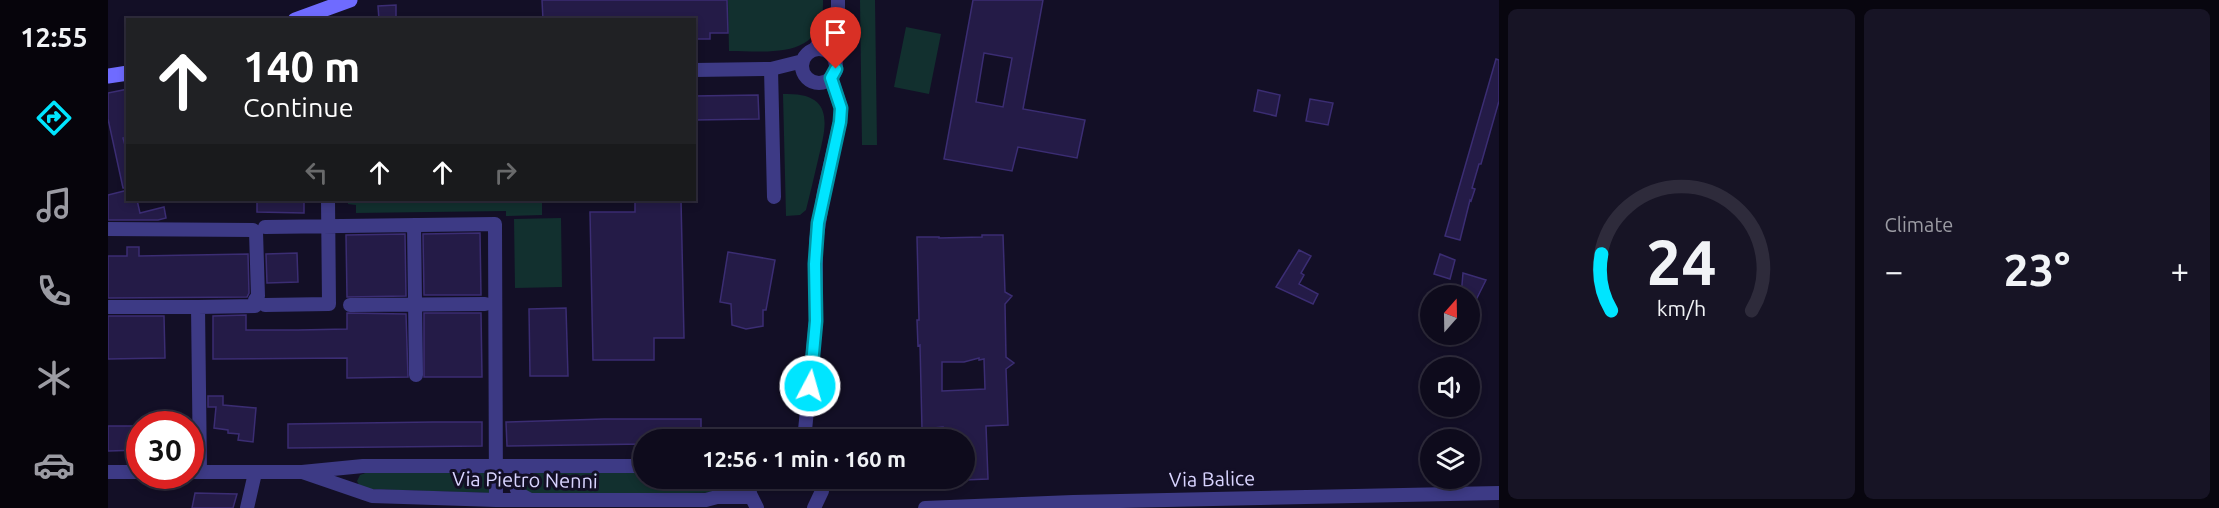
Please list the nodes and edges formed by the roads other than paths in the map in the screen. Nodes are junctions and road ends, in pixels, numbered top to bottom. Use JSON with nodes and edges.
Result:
{"nodes":[{"id":1,"x":350,"y":0,"type":"edge"},
{"id":2,"x":838,"y":5,"type":"edge"},
{"id":3,"x":324,"y":14,"type":"edge"},
{"id":4,"x":305,"y":18,"type":"edge"},
{"id":5,"x":814,"y":50,"type":"junction"},
{"id":6,"x":831,"y":53,"type":"junction"},
{"id":7,"x":803,"y":60,"type":"junction"},
{"id":8,"x":771,"y":69,"type":"junction"},
{"id":9,"x":696,"y":70,"type":"edge"},
{"id":10,"x":126,"y":73,"type":"edge"},
{"id":11,"x":108,"y":76,"type":"edge"},
{"id":12,"x":831,"y":78,"type":"junction"},
{"id":13,"x":811,"y":80,"type":"junction"},
{"id":14,"x":841,"y":108,"type":"junction"},
{"id":15,"x":774,"y":197,"type":"dead end"},
{"id":16,"x":328,"y":201,"type":"edge"},
{"id":17,"x":414,"y":225,"type":"junction"},
{"id":18,"x":328,"y":226,"type":"junction"},
{"id":19,"x":265,"y":227,"type":"dead end"},
{"id":20,"x":108,"y":229,"type":"edge"},
{"id":21,"x":340,"y":304,"type":"junction"},
{"id":22,"x":415,"y":304,"type":"junction"},
{"id":23,"x":484,"y":304,"type":"dead end"},
{"id":24,"x":260,"y":306,"type":"junction"},
{"id":25,"x":108,"y":307,"type":"edge"},
{"id":26,"x":198,"y":307,"type":"junction"},
{"id":27,"x":416,"y":375,"type":"dead end"},
{"id":28,"x":197,"y":411,"type":"edge"},
{"id":29,"x":805,"y":429,"type":"edge"},
{"id":30,"x":496,"y":465,"type":"junction"},
{"id":31,"x":528,"y":466,"type":"junction"},
{"id":32,"x":633,"y":466,"type":"edge"},
{"id":33,"x":108,"y":472,"type":"edge"},
{"id":34,"x":126,"y":472,"type":"edge"},
{"id":35,"x":204,"y":472,"type":"edge"},
{"id":36,"x":302,"y":472,"type":"junction"},
{"id":37,"x":255,"y":473,"type":"junction"},
{"id":38,"x":822,"y":489,"type":"edge"},
{"id":39,"x":1499,"y":492,"type":"edge"},
{"id":40,"x":496,"y":500,"type":"junction"},
{"id":41,"x":530,"y":500,"type":"junction"},
{"id":42,"x":754,"y":503,"type":"edge"},
{"id":43,"x":820,"y":506,"type":"edge"},
{"id":44,"x":247,"y":508,"type":"edge"},
{"id":45,"x":925,"y":508,"type":"edge"}],
"edges":[{"from":1,"to":3,"type":"street"},
{"from":2,"to":5,"type":"street"},
{"from":2,"to":6,"type":"street"},
{"from":3,"to":4,"type":"street"},
{"from":5,"to":6,"type":"street"},
{"from":5,"to":7,"type":"street"},
{"from":6,"to":12,"type":"street"},
{"from":7,"to":8,"type":"street"},
{"from":7,"to":13,"type":"street"},
{"from":8,"to":9,"type":"street"},
{"from":8,"to":13,"type":"street"},
{"from":8,"to":15,"type":"street"},
{"from":10,"to":11,"type":"street"},
{"from":12,"to":13,"type":"street"},
{"from":12,"to":14,"type":"street"},
{"from":13,"to":14,"type":"street"},
{"from":14,"to":29,"type":"street"},
{"from":16,"to":18,"type":"street"},
{"from":17,"to":18,"type":"street","name":"Via Pietro Nenni"},
{"from":17,"to":22,"type":"street"},
{"from":17,"to":30,"type":"street","name":"Via Pietro Nenni"},
{"from":18,"to":19,"type":"street","name":"Via Pietro Nenni"},
{"from":18,"to":21,"type":"street"},
{"from":20,"to":24,"type":"street"},
{"from":21,"to":22,"type":"street"},
{"from":21,"to":24,"type":"street"},
{"from":22,"to":23,"type":"street"},
{"from":22,"to":27,"type":"street"},
{"from":24,"to":26,"type":"street"},
{"from":25,"to":26,"type":"street"},
{"from":26,"to":28,"type":"street"},
{"from":30,"to":31,"type":"street","name":"Via Pietro Nenni"},
{"from":30,"to":36,"type":"street","name":"Via Pietro Nenni"},
{"from":30,"to":40,"type":"street"},
{"from":31,"to":32,"type":"street","name":"Via Pietro Nenni"},
{"from":31,"to":41,"type":"street"},
{"from":33,"to":34,"type":"street"},
{"from":35,"to":37,"type":"street","name":"Via Pietro Nenni"},
{"from":36,"to":37,"type":"street","name":"Via Pietro Nenni"},
{"from":36,"to":40,"type":"street","name":"Via Pietro Nenni"},
{"from":37,"to":44,"type":"street"},
{"from":38,"to":43,"type":"street"},
{"from":39,"to":45,"type":"street","name":"Via Balice"},
{"from":40,"to":41,"type":"street","name":"Via Pietro Nenni"},
{"from":41,"to":42,"type":"street","name":"Via Pietro Nenni"}]}
